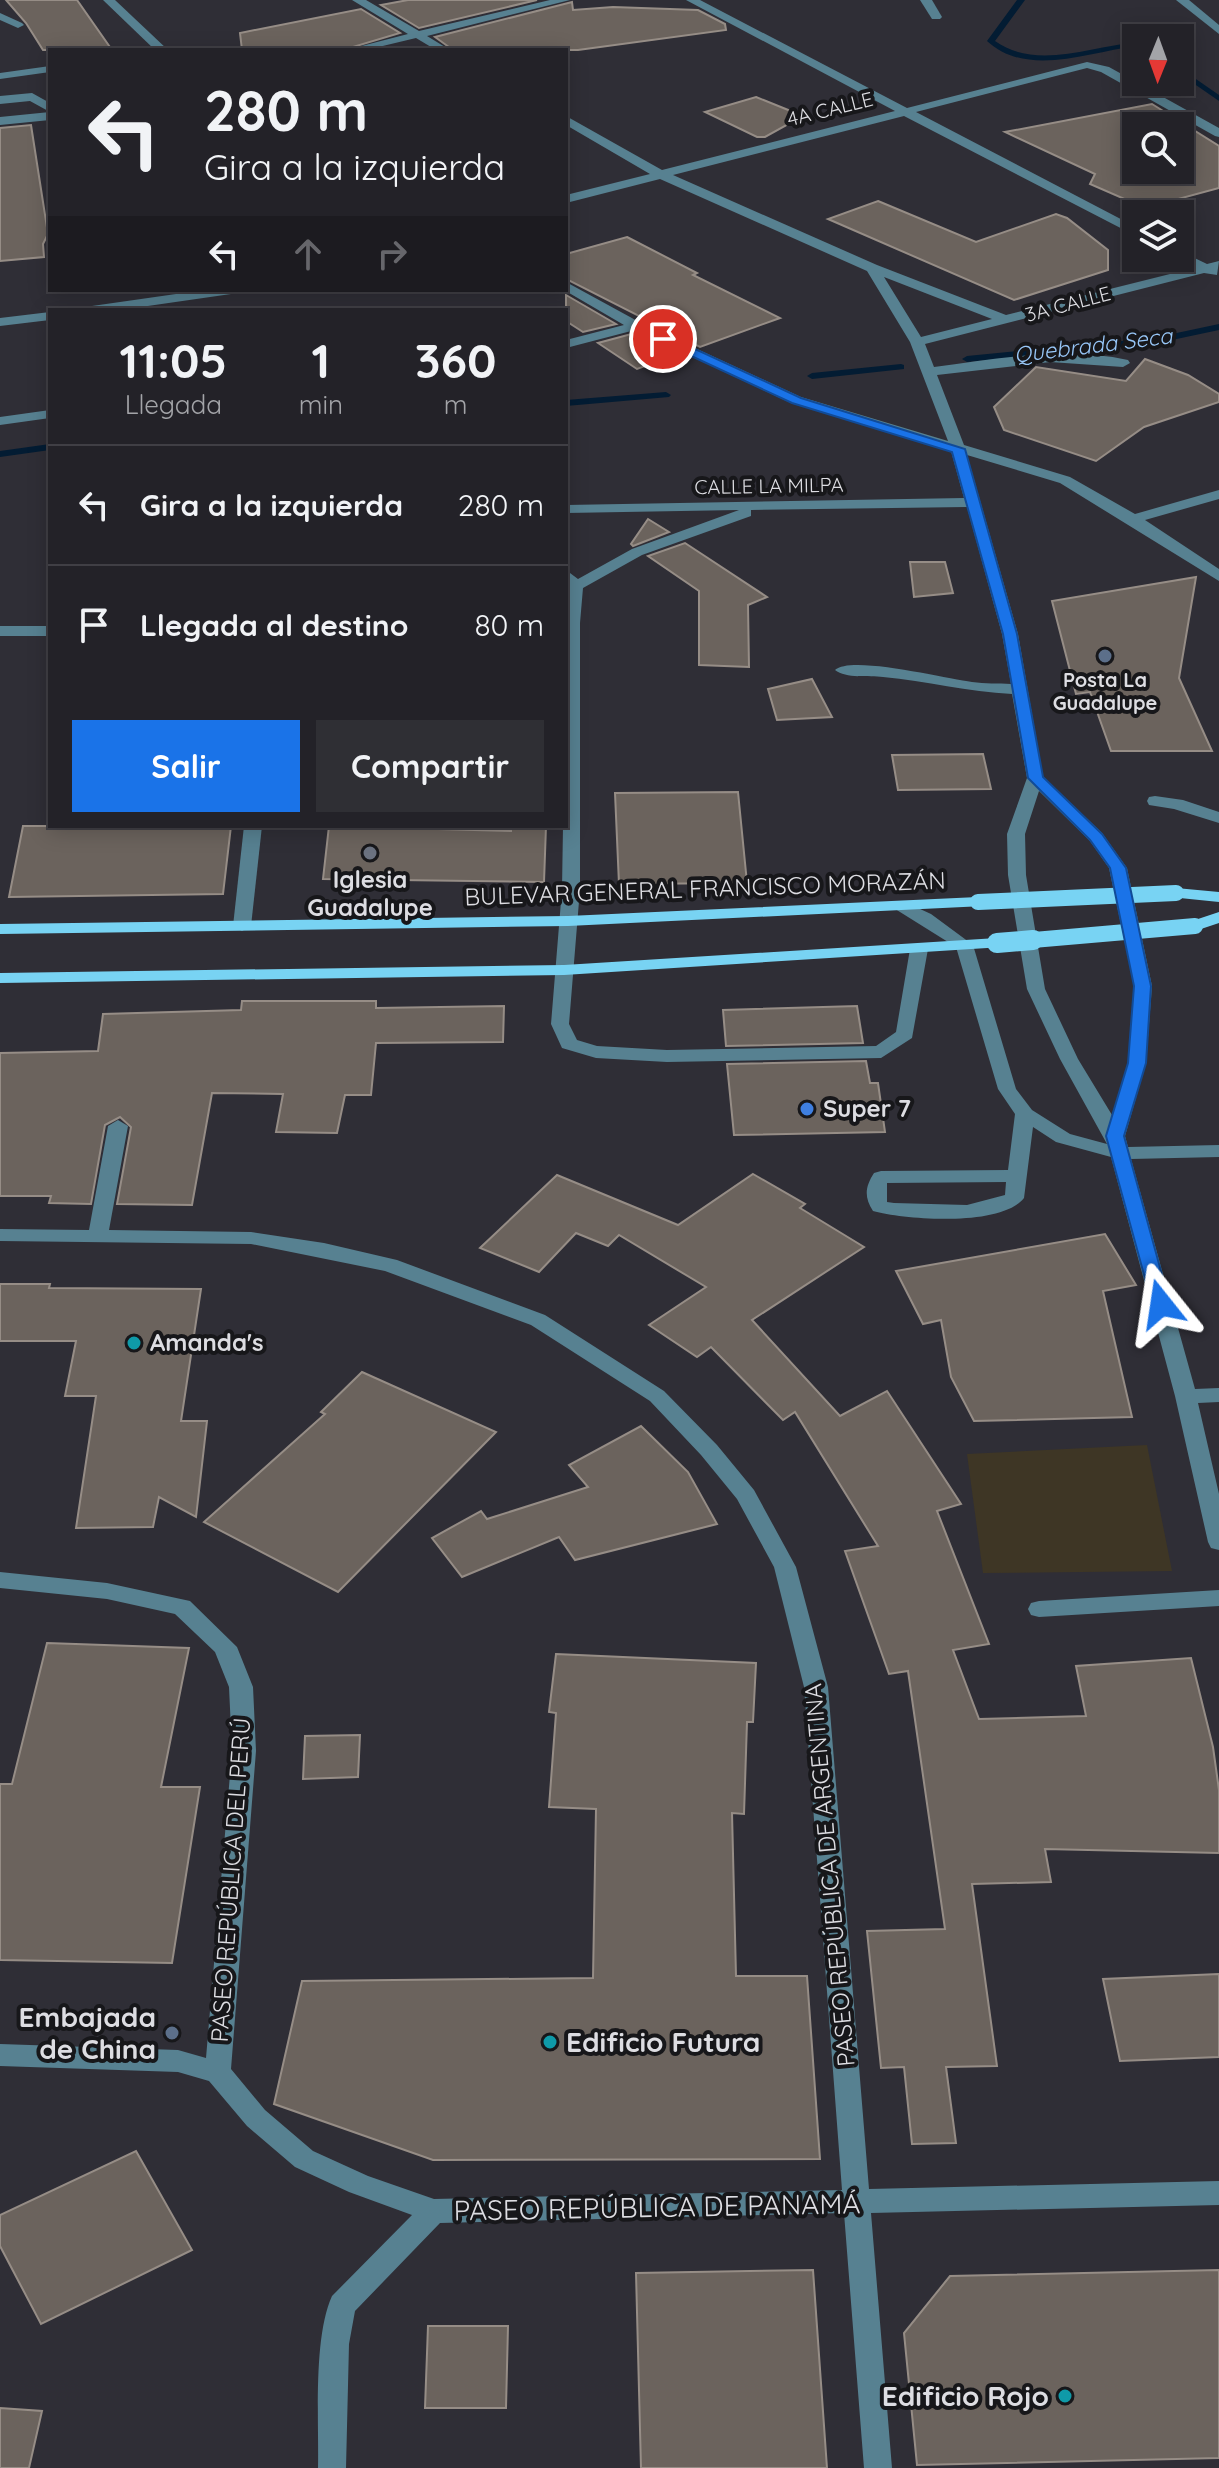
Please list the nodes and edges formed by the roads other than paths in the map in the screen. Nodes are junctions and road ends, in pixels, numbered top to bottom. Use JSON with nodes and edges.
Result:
{"nodes":[{"id":1,"x":109,"y":0,"type":"edge"},
{"id":2,"x":358,"y":0,"type":"edge"},
{"id":3,"x":564,"y":0,"type":"edge"},
{"id":4,"x":692,"y":0,"type":"edge"},
{"id":5,"x":926,"y":0,"type":"edge"},
{"id":6,"x":1182,"y":0,"type":"edge"},
{"id":7,"x":0,"y":16,"type":"edge"},
{"id":8,"x":936,"y":17,"type":"dead end"},
{"id":9,"x":18,"y":25,"type":"dead end"},
{"id":10,"x":1219,"y":31,"type":"edge"},
{"id":11,"x":417,"y":34,"type":"junction"},
{"id":12,"x":160,"y":48,"type":"edge"},
{"id":13,"x":360,"y":48,"type":"edge"},
{"id":14,"x":441,"y":48,"type":"edge"},
{"id":15,"x":48,"y":69,"type":"edge"},
{"id":16,"x":0,"y":76,"type":"edge"},
{"id":17,"x":0,"y":100,"type":"edge"},
{"id":18,"x":48,"y":107,"type":"edge"},
{"id":19,"x":905,"y":111,"type":"junction"},
{"id":20,"x":48,"y":116,"type":"edge"},
{"id":21,"x":0,"y":121,"type":"edge"},
{"id":22,"x":568,"y":121,"type":"edge"},
{"id":23,"x":1219,"y":133,"type":"edge"},
{"id":24,"x":658,"y":173,"type":"junction"},
{"id":25,"x":568,"y":198,"type":"edge"},
{"id":26,"x":1122,"y":225,"type":"edge"},
{"id":27,"x":1194,"y":261,"type":"edge"},
{"id":28,"x":872,"y":268,"type":"junction"},
{"id":29,"x":1215,"y":270,"type":"edge"},
{"id":30,"x":568,"y":287,"type":"edge"},
{"id":31,"x":219,"y":292,"type":"edge"},
{"id":32,"x":119,"y":308,"type":"edge"},
{"id":33,"x":48,"y":316,"type":"edge"},
{"id":34,"x":1007,"y":320,"type":"junction"},
{"id":35,"x":0,"y":322,"type":"edge"},
{"id":36,"x":636,"y":326,"type":"junction"},
{"id":37,"x":917,"y":342,"type":"junction"},
{"id":38,"x":568,"y":343,"type":"edge"},
{"id":39,"x":1123,"y":363,"type":"dead end"},
{"id":40,"x":928,"y":372,"type":"junction"},
{"id":41,"x":48,"y":414,"type":"edge"},
{"id":42,"x":0,"y":421,"type":"edge"},
{"id":43,"x":958,"y":449,"type":"junction"},
{"id":44,"x":1219,"y":494,"type":"edge"},
{"id":45,"x":973,"y":502,"type":"junction"},
{"id":46,"x":769,"y":506,"type":"junction"},
{"id":47,"x":568,"y":509,"type":"edge"},
{"id":48,"x":1133,"y":519,"type":"junction"},
{"id":49,"x":1219,"y":576,"type":"edge"},
{"id":50,"x":571,"y":580,"type":"edge"},
{"id":51,"x":0,"y":631,"type":"edge"},
{"id":52,"x":48,"y":631,"type":"edge"},
{"id":53,"x":843,"y":670,"type":"dead end"},
{"id":54,"x":1019,"y":689,"type":"junction"},
{"id":55,"x":1035,"y":778,"type":"junction"},
{"id":56,"x":1155,"y":801,"type":"dead end"},
{"id":57,"x":1219,"y":818,"type":"edge"},
{"id":58,"x":253,"y":828,"type":"edge"},
{"id":59,"x":1219,"y":897,"type":"edge"},
{"id":60,"x":901,"y":907,"type":"junction"},
{"id":61,"x":1219,"y":917,"type":"edge"},
{"id":62,"x":568,"y":921,"type":"junction"},
{"id":63,"x":242,"y":926,"type":"junction"},
{"id":64,"x":0,"y":929,"type":"edge"},
{"id":65,"x":964,"y":945,"type":"junction"},
{"id":66,"x":919,"y":949,"type":"junction"},
{"id":67,"x":564,"y":970,"type":"junction"},
{"id":68,"x":0,"y":978,"type":"edge"},
{"id":69,"x":1025,"y":1114,"type":"junction"},
{"id":70,"x":118,"y":1126,"type":"dead end"},
{"id":71,"x":1117,"y":1144,"type":"junction"},
{"id":72,"x":1219,"y":1151,"type":"edge"},
{"id":73,"x":1016,"y":1176,"type":"junction"},
{"id":74,"x":98,"y":1234,"type":"junction"},
{"id":75,"x":0,"y":1235,"type":"edge"},
{"id":76,"x":1219,"y":1395,"type":"edge"},
{"id":77,"x":1186,"y":1396,"type":"junction"},
{"id":78,"x":1219,"y":1542,"type":"edge"},
{"id":79,"x":0,"y":1580,"type":"edge"},
{"id":80,"x":1219,"y":1598,"type":"edge"},
{"id":81,"x":1039,"y":1609,"type":"dead end"},
{"id":82,"x":0,"y":2055,"type":"edge"},
{"id":83,"x":218,"y":2072,"type":"junction"},
{"id":84,"x":1219,"y":2193,"type":"edge"},
{"id":85,"x":859,"y":2203,"type":"junction"},
{"id":86,"x":434,"y":2211,"type":"junction"},
{"id":87,"x":332,"y":2468,"type":"edge"},
{"id":88,"x":878,"y":2468,"type":"edge"}],
"edges":[{"from":1,"to":12,"type":"street"},
{"from":2,"to":11,"type":"street"},
{"from":3,"to":11,"type":"street"},
{"from":4,"to":19,"type":"street"},
{"from":5,"to":8,"type":"street"},
{"from":6,"to":10,"type":"street"},
{"from":7,"to":9,"type":"street"},
{"from":11,"to":13,"type":"street"},
{"from":11,"to":14,"type":"street"},
{"from":15,"to":16,"type":"street"},
{"from":17,"to":18,"type":"street"},
{"from":19,"to":23,"type":"street","name":"4A CALLE"},
{"from":19,"to":24,"type":"street","name":"4A CALLE"},
{"from":19,"to":26,"type":"street"},
{"from":20,"to":21,"type":"street"},
{"from":22,"to":24,"type":"street"},
{"from":24,"to":25,"type":"street","name":"4A CALLE"},
{"from":24,"to":28,"type":"street"},
{"from":27,"to":29,"type":"street"},
{"from":28,"to":34,"type":"street"},
{"from":28,"to":37,"type":"street"},
{"from":29,"to":34,"type":"street","name":"3A CALLE"},
{"from":30,"to":36,"type":"street"},
{"from":31,"to":32,"type":"street"},
{"from":33,"to":35,"type":"street"},
{"from":34,"to":37,"type":"street","name":"3A CALLE"},
{"from":36,"to":38,"type":"street"},
{"from":36,"to":43,"type":"street"},
{"from":37,"to":40,"type":"street"},
{"from":39,"to":40,"type":"street"},
{"from":40,"to":43,"type":"street"},
{"from":41,"to":42,"type":"street"},
{"from":43,"to":45,"type":"street"},
{"from":43,"to":48,"type":"street"},
{"from":44,"to":48,"type":"street"},
{"from":45,"to":46,"type":"street","name":"CALLE LA MILPA"},
{"from":45,"to":54,"type":"street"},
{"from":46,"to":47,"type":"street","name":"CALLE LA MILPA"},
{"from":46,"to":50,"type":"street"},
{"from":48,"to":49,"type":"street"},
{"from":50,"to":62,"type":"street"},
{"from":51,"to":52,"type":"street"},
{"from":53,"to":54,"type":"street"},
{"from":54,"to":55,"type":"street"},
{"from":55,"to":71,"type":"street"},
{"from":55,"to":71,"type":"street"},
{"from":56,"to":57,"type":"street"},
{"from":58,"to":63,"type":"street"},
{"from":59,"to":60,"type":"main road","name":"BULEVAR GENERAL FRANCISCO MORAZÁN","bridge":true},
{"from":60,"to":62,"type":"main road","name":"BULEVAR GENERAL FRANCISCO MORAZÁN"},
{"from":60,"to":65,"type":"street"},
{"from":61,"to":65,"type":"main road","bridge":true},
{"from":62,"to":63,"type":"main road","name":"BULEVAR GENERAL FRANCISCO MORAZÁN"},
{"from":62,"to":67,"type":"street"},
{"from":63,"to":64,"type":"main road","name":"BULEVAR GENERAL FRANCISCO MORAZÁN"},
{"from":65,"to":66,"type":"main road"},
{"from":65,"to":69,"type":"street"},
{"from":66,"to":67,"type":"main road"},
{"from":66,"to":67,"type":"street"},
{"from":67,"to":68,"type":"main road"},
{"from":69,"to":71,"type":"street"},
{"from":69,"to":73,"type":"street"},
{"from":70,"to":74,"type":"street"},
{"from":71,"to":72,"type":"street"},
{"from":71,"to":77,"type":"street"},
{"from":73,"to":73,"type":"street"},
{"from":74,"to":75,"type":"street","name":"PASEO REPÚBLICA DE ARGENTINA"},
{"from":74,"to":85,"type":"street","name":"PASEO REPÚBLICA DE ARGENTINA"},
{"from":76,"to":77,"type":"street"},
{"from":77,"to":78,"type":"street"},
{"from":79,"to":83,"type":"street","name":"PASEO REPÚBLICA DEL PERÚ"},
{"from":80,"to":81,"type":"street"},
{"from":82,"to":83,"type":"street"},
{"from":83,"to":86,"type":"street","name":"PASEO REPÚBLICA DE PANAMÁ"},
{"from":84,"to":85,"type":"street","name":"PASEO REPÚBLICA DE PANAMÁ"},
{"from":85,"to":86,"type":"street","name":"PASEO REPÚBLICA DE PANAMÁ"},
{"from":85,"to":88,"type":"street","name":"PASEO REPÚBLICA DE ARGENTINA"},
{"from":86,"to":87,"type":"street"}]}
